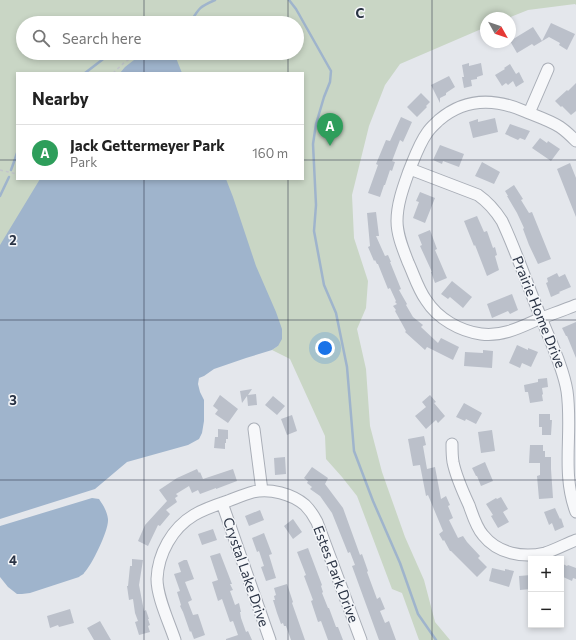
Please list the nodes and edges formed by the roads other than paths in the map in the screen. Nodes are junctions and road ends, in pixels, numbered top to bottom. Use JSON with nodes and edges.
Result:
{"nodes":[{"id":1,"x":548,"y":69,"type":"dead end"},
{"id":2,"x":529,"y":113,"type":"junction"},
{"id":3,"x":576,"y":141,"type":"edge"},
{"id":4,"x":410,"y":169,"type":"junction"},
{"id":5,"x":576,"y":305,"type":"edge"},
{"id":6,"x":541,"y":319,"type":"junction"},
{"id":7,"x":254,"y":429,"type":"dead end"},
{"id":8,"x":452,"y":444,"type":"dead end"},
{"id":9,"x":262,"y":491,"type":"junction"},
{"id":10,"x":222,"y":503,"type":"junction"},
{"id":11,"x":576,"y":512,"type":"edge"},
{"id":12,"x":576,"y":540,"type":"edge"},
{"id":13,"x":175,"y":640,"type":"edge"},
{"id":14,"x":270,"y":640,"type":"edge"},
{"id":15,"x":361,"y":640,"type":"edge"}],
"edges":[{"from":1,"to":2,"type":"street"},
{"from":2,"to":3,"type":"street"},
{"from":2,"to":4,"type":"street"},
{"from":4,"to":6,"type":"street","name":"Prairie Home Drive"},
{"from":4,"to":6,"type":"street"},
{"from":5,"to":6,"type":"street"},
{"from":6,"to":11,"type":"street","name":"Prairie Home Drive"},
{"from":7,"to":9,"type":"street"},
{"from":8,"to":12,"type":"street"},
{"from":9,"to":10,"type":"street","name":"Estes Park Drive"},
{"from":9,"to":15,"type":"street","name":"Estes Park Drive"},
{"from":10,"to":13,"type":"street","name":"Estes Park Drive"},
{"from":10,"to":14,"type":"street","name":"Crystal Lake Drive"}]}
